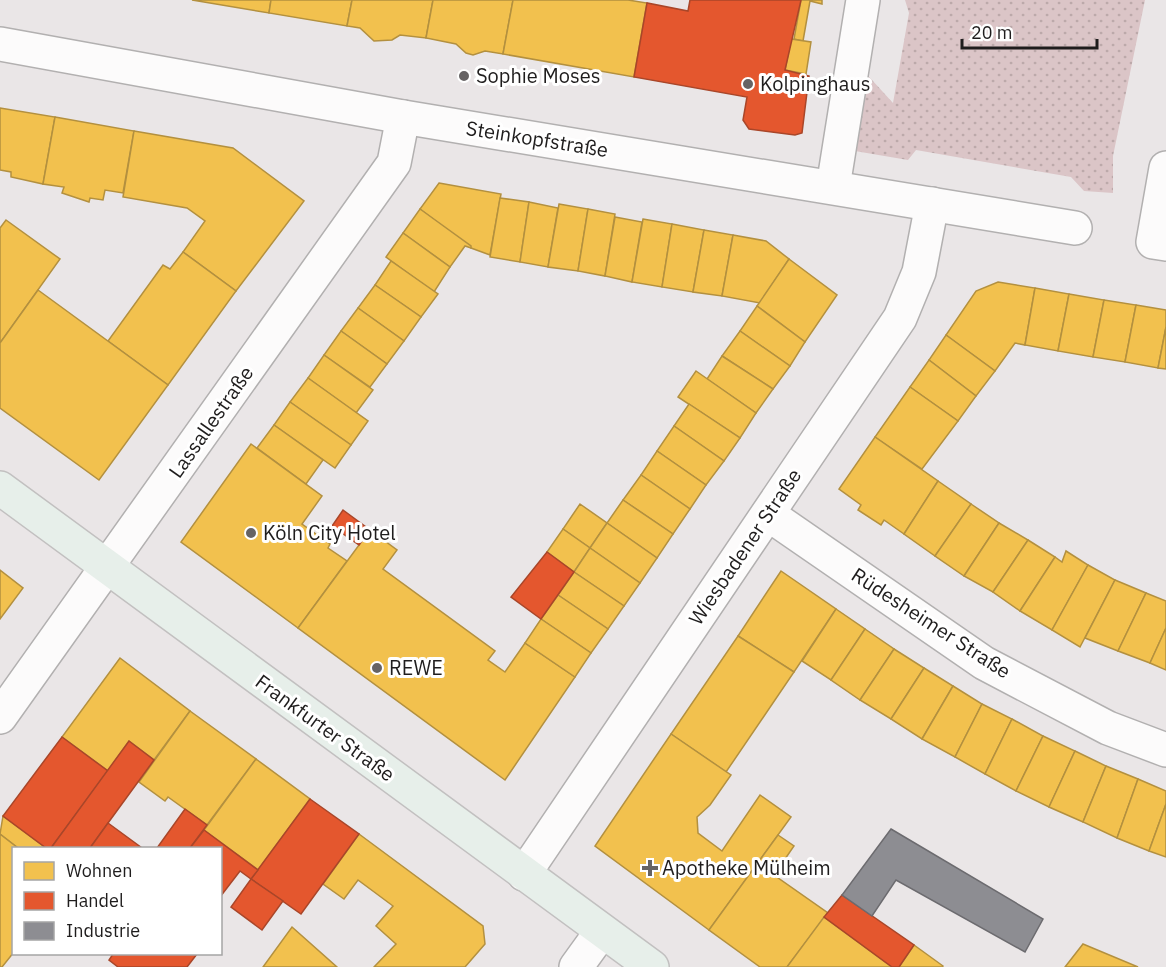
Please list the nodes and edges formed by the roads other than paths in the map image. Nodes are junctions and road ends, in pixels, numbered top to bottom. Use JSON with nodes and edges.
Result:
{"nodes":[{"id":1,"x":863,"y":0,"type":"edge"},
{"id":2,"x":0,"y":44,"type":"edge"},
{"id":3,"x":403,"y":117,"type":"junction"},
{"id":4,"x":1166,"y":168,"type":"edge"},
{"id":5,"x":833,"y":187,"type":"junction"},
{"id":6,"x":932,"y":204,"type":"junction"},
{"id":7,"x":1075,"y":228,"type":"dead end"},
{"id":8,"x":1159,"y":243,"type":"edge"},
{"id":9,"x":0,"y":488,"type":"edge"},
{"id":10,"x":768,"y":514,"type":"junction"},
{"id":11,"x":108,"y":568,"type":"junction"},
{"id":12,"x":0,"y":717,"type":"edge"},
{"id":13,"x":1166,"y":750,"type":"edge"},
{"id":14,"x":524,"y":874,"type":"junction"},
{"id":15,"x":602,"y":931,"type":"junction"},
{"id":16,"x":576,"y":967,"type":"edge"},
{"id":17,"x":652,"y":967,"type":"edge"}],
"edges":[{"from":1,"to":5,"type":"street"},
{"from":2,"to":3,"type":"street","name":"Steinkopfstraße"},
{"from":3,"to":5,"type":"street","name":"Steinkopfstraße"},
{"from":3,"to":11,"type":"street","name":"Lassallestraße"},
{"from":4,"to":8,"type":"street"},
{"from":5,"to":6,"type":"street","name":"Steinkopfstraße"},
{"from":6,"to":7,"type":"street","name":"Steinkopfstraße"},
{"from":6,"to":10,"type":"street","name":"Wiesbadener Straße"},
{"from":9,"to":11,"type":"main road","name":"Frankfurter Straße"},
{"from":10,"to":13,"type":"street","name":"Rüdesheimer Straße"},
{"from":10,"to":14,"type":"street","name":"Wiesbadener Straße"},
{"from":11,"to":12,"type":"street","name":"Lassallestraße"},
{"from":11,"to":14,"type":"main road","name":"Frankfurter Straße"},
{"from":14,"to":15,"type":"main road","name":"Frankfurter Straße"},
{"from":15,"to":16,"type":"street"},
{"from":15,"to":17,"type":"main road","name":"Frankfurter Straße"}]}
